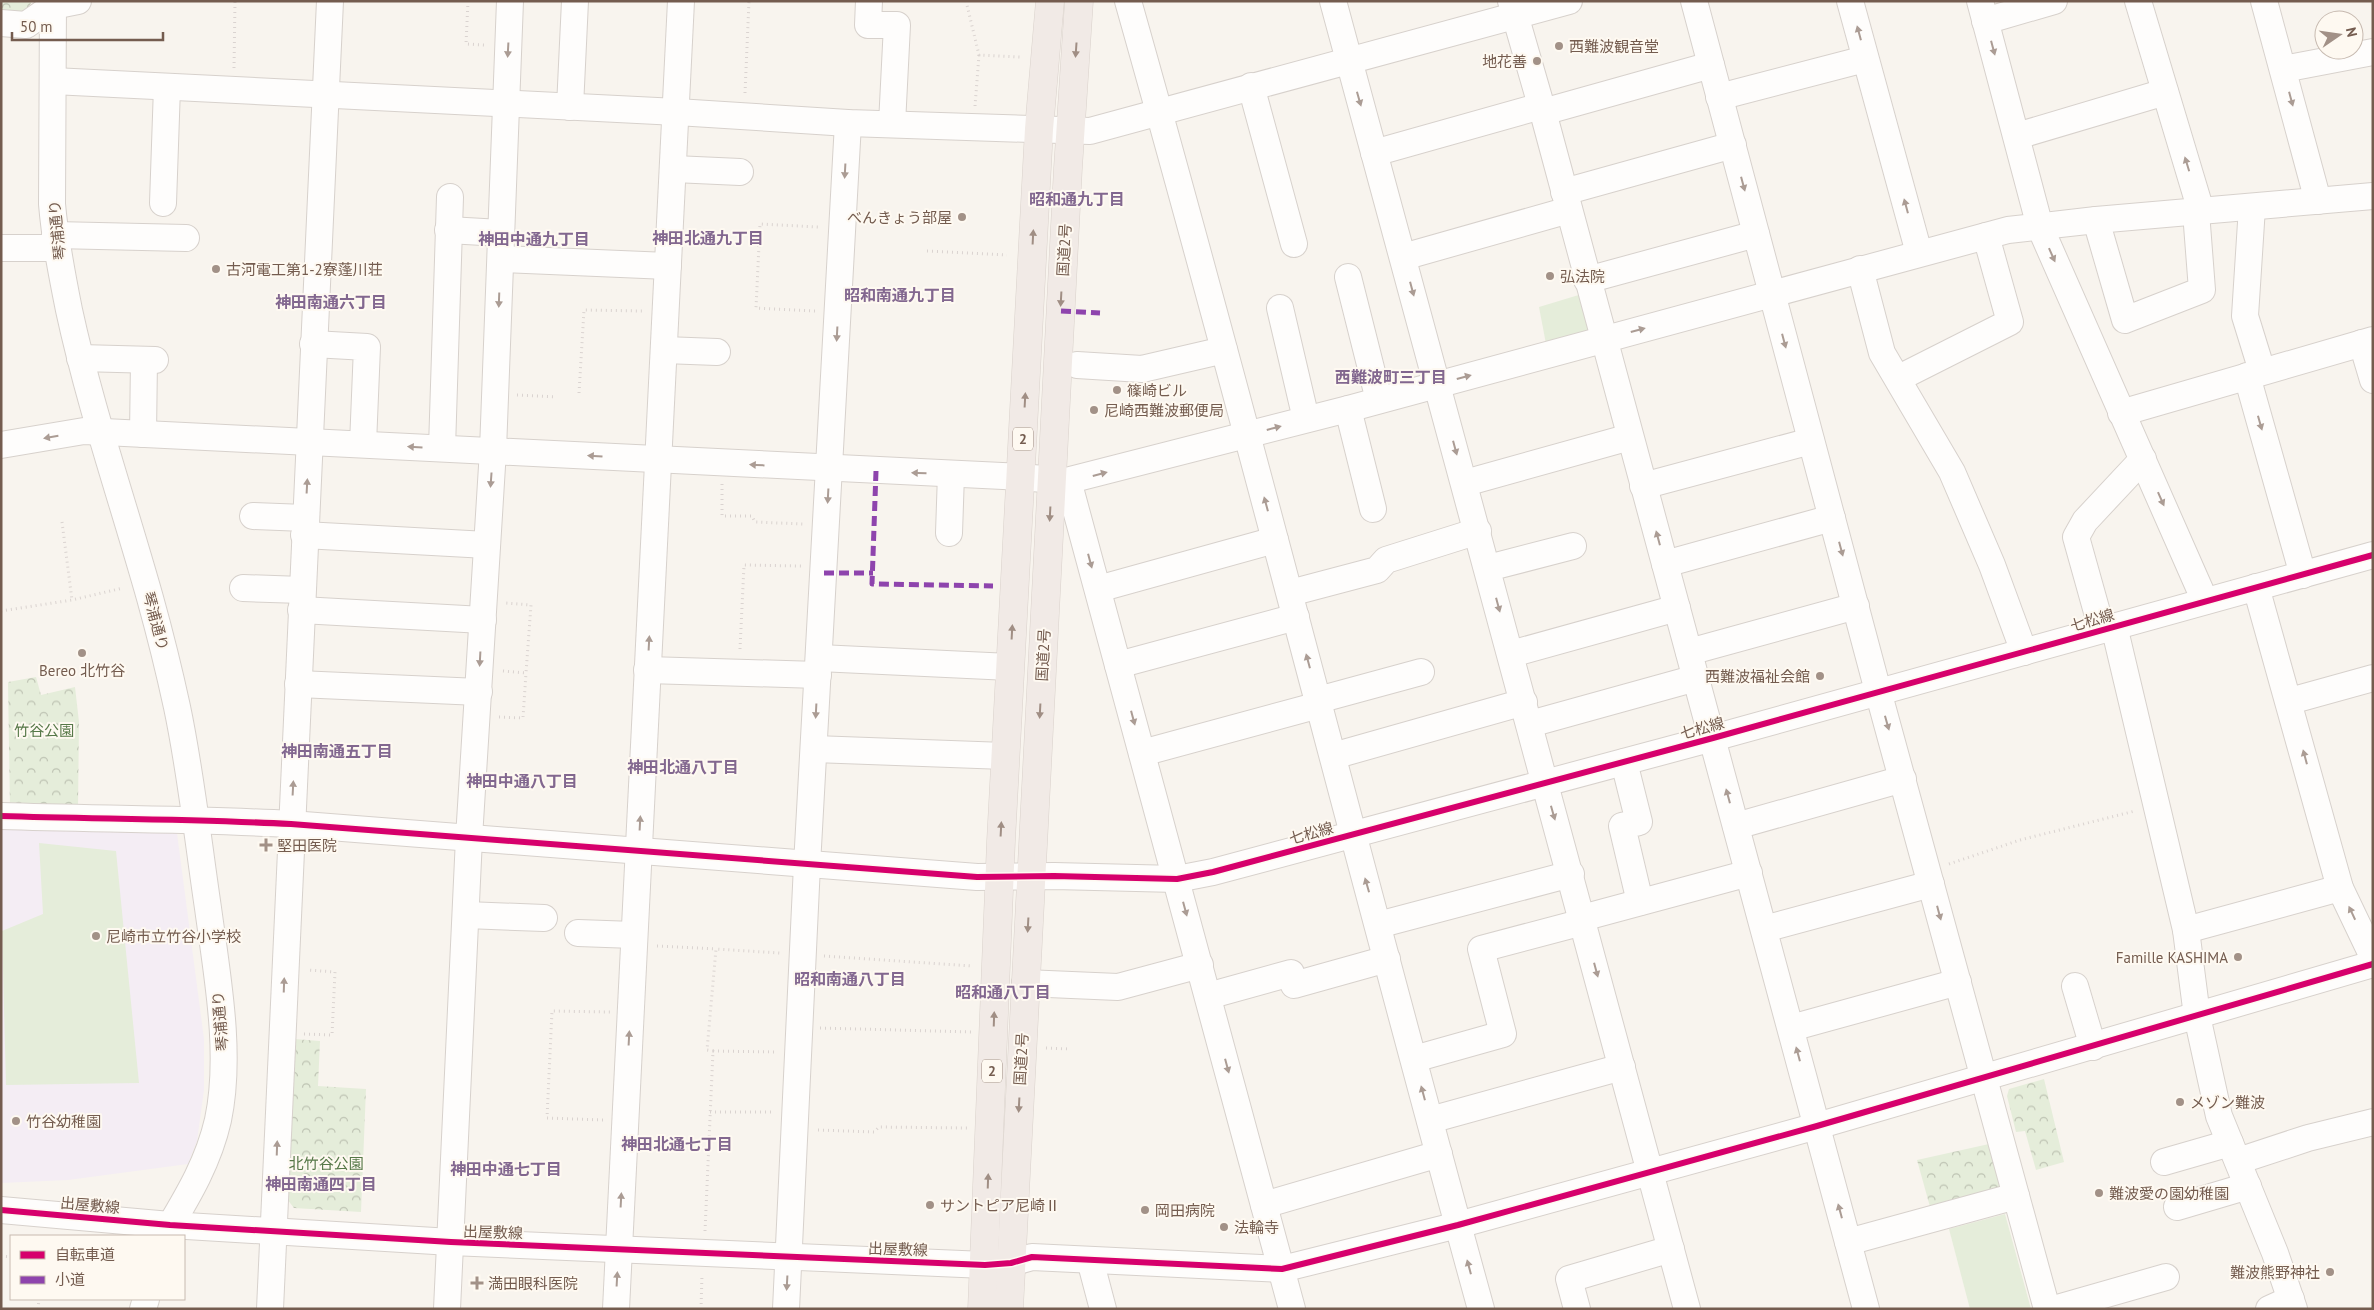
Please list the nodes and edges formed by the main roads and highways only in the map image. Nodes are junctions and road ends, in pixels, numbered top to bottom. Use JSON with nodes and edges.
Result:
{"nodes":[{"id":1,"x":1050,"y":1,"type":"edge"},
{"id":2,"x":1080,"y":1,"type":"edge"},
{"id":3,"x":998,"y":1264,"type":"junction"},
{"id":4,"x":982,"y":1309,"type":"edge"},
{"id":5,"x":1009,"y":1309,"type":"edge"}],
"edges":[{"from":3,"to":1,"type":"highway","name":"国道2号","number":"2","one_way":true},
{"from":2,"to":3,"type":"highway","name":"国道2号","number":"2","one_way":true},
{"from":3,"to":4,"type":"highway","name":"国道2号","number":"2"},
{"from":3,"to":5,"type":"highway","name":"国道2号","number":"2"}]}
